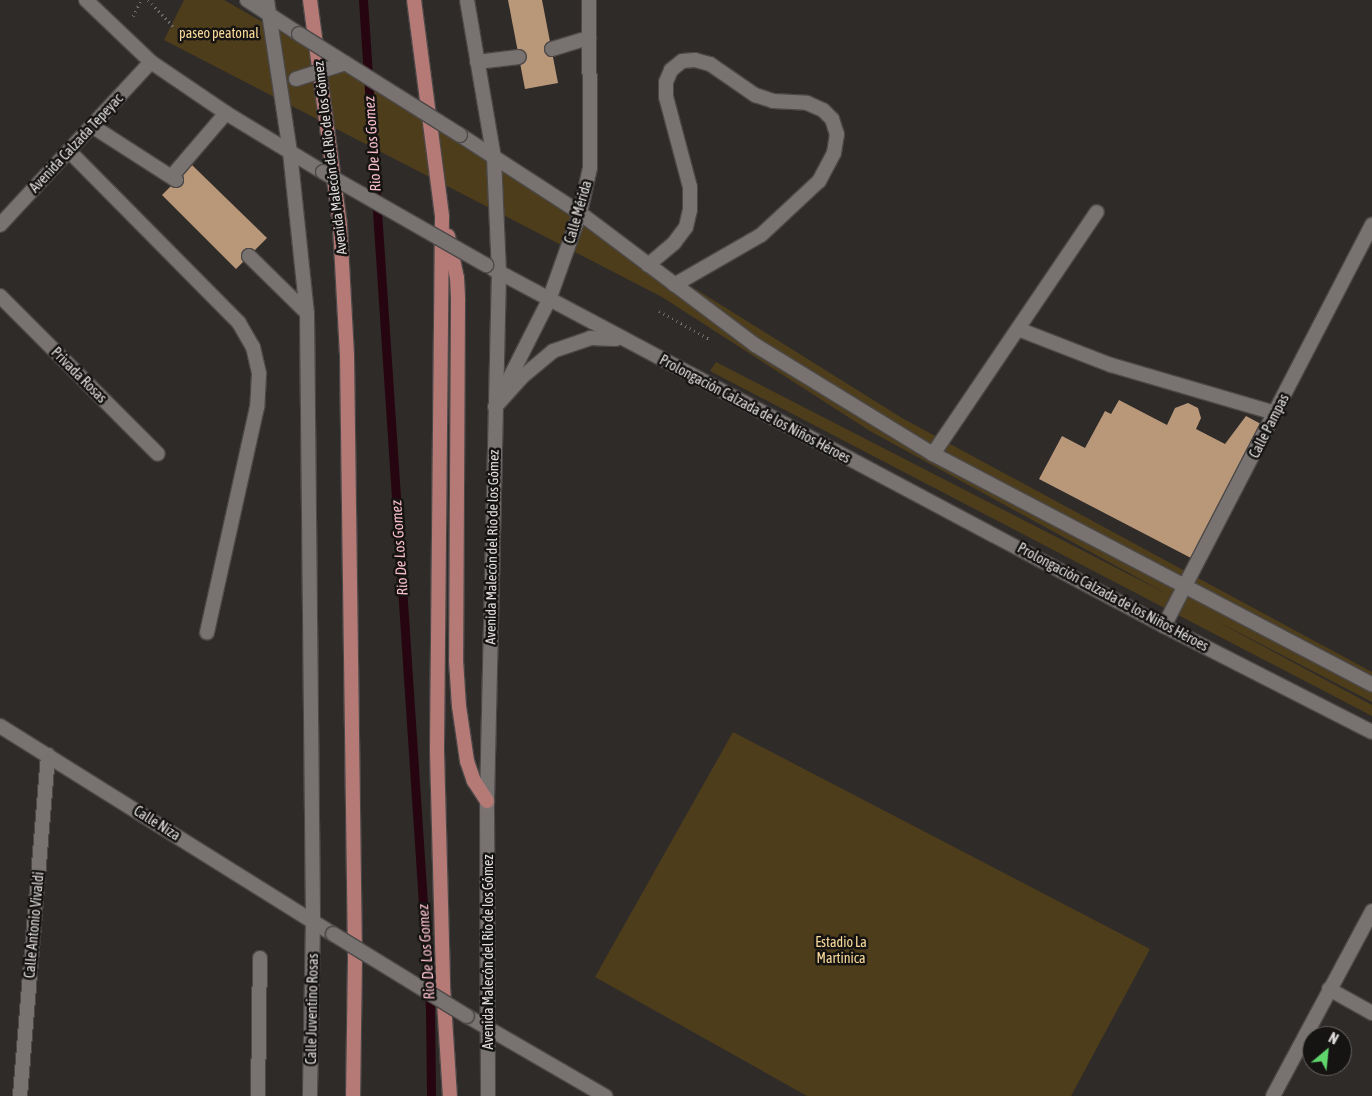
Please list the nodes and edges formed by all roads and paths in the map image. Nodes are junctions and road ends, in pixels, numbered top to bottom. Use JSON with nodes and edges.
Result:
{"nodes":[{"id":1,"x":86,"y":0,"type":"edge"},
{"id":2,"x":148,"y":0,"type":"edge"},
{"id":3,"x":247,"y":0,"type":"edge"},
{"id":4,"x":310,"y":0,"type":"edge"},
{"id":5,"x":414,"y":0,"type":"edge"},
{"id":6,"x":418,"y":0,"type":"edge"},
{"id":7,"x":467,"y":0,"type":"edge"},
{"id":8,"x":589,"y":0,"type":"edge"},
{"id":9,"x":268,"y":7,"type":"edge"},
{"id":10,"x":173,"y":26,"type":"dead end"},
{"id":11,"x":420,"y":35,"type":"junction"},
{"id":12,"x":589,"y":38,"type":"junction"},
{"id":13,"x":552,"y":49,"type":"dead end"},
{"id":14,"x":519,"y":57,"type":"dead end"},
{"id":15,"x":151,"y":62,"type":"junction"},
{"id":16,"x":477,"y":62,"type":"junction"},
{"id":17,"x":346,"y":63,"type":"junction"},
{"id":18,"x":281,"y":89,"type":"junction"},
{"id":19,"x":226,"y":113,"type":"junction"},
{"id":20,"x":92,"y":126,"type":"junction"},
{"id":21,"x":69,"y":151,"type":"junction"},
{"id":22,"x":290,"y":152,"type":"junction"},
{"id":23,"x":494,"y":158,"type":"junction"},
{"id":24,"x":1097,"y":212,"type":"dead end"},
{"id":25,"x":580,"y":213,"type":"junction"},
{"id":26,"x":442,"y":217,"type":"junction"},
{"id":27,"x":0,"y":225,"type":"edge"},
{"id":28,"x":1372,"y":225,"type":"edge"},
{"id":29,"x":249,"y":256,"type":"dead end"},
{"id":30,"x":648,"y":265,"type":"junction"},
{"id":31,"x":499,"y":272,"type":"junction"},
{"id":32,"x":674,"y":285,"type":"junction"},
{"id":33,"x":0,"y":296,"type":"edge"},
{"id":34,"x":549,"y":300,"type":"junction"},
{"id":35,"x":307,"y":313,"type":"junction"},
{"id":36,"x":1018,"y":329,"type":"junction"},
{"id":37,"x":621,"y":339,"type":"junction"},
{"id":38,"x":495,"y":407,"type":"junction"},
{"id":39,"x":1275,"y":413,"type":"junction"},
{"id":40,"x":158,"y":454,"type":"dead end"},
{"id":41,"x":933,"y":454,"type":"junction"},
{"id":42,"x":1185,"y":588,"type":"junction"},
{"id":43,"x":1164,"y":626,"type":"junction"},
{"id":44,"x":207,"y":633,"type":"dead end"},
{"id":45,"x":1372,"y":684,"type":"edge"},
{"id":46,"x":0,"y":726,"type":"edge"},
{"id":47,"x":1372,"y":732,"type":"edge"},
{"id":48,"x":48,"y":755,"type":"junction"},
{"id":49,"x":488,"y":801,"type":"junction"},
{"id":50,"x":1372,"y":911,"type":"edge"},
{"id":51,"x":313,"y":921,"type":"junction"},
{"id":52,"x":260,"y":958,"type":"dead end"},
{"id":53,"x":1329,"y":989,"type":"junction"},
{"id":54,"x":1372,"y":1013,"type":"edge"},
{"id":55,"x":487,"y":1029,"type":"junction"},
{"id":56,"x":20,"y":1096,"type":"edge"},
{"id":57,"x":258,"y":1096,"type":"edge"},
{"id":58,"x":310,"y":1096,"type":"edge"},
{"id":59,"x":353,"y":1096,"type":"edge"},
{"id":60,"x":450,"y":1096,"type":"edge"},
{"id":61,"x":488,"y":1096,"type":"edge"},
{"id":62,"x":604,"y":1096,"type":"edge"},
{"id":63,"x":1273,"y":1096,"type":"edge"}],
"edges":[{"from":1,"to":15,"type":"street","name":"Prolongación Calzada de los Niños Héroes"},
{"from":2,"to":10,"type":"path"},
{"from":3,"to":9,"type":"street"},
{"from":4,"to":59,"type":"main road","name":"Avenida Malecón del Río de los Gómez"},
{"from":5,"to":11,"type":"main road"},
{"from":6,"to":11,"type":"main road"},
{"from":7,"to":16,"type":"street","name":"Avenida Malecón del Río de los Gómez"},
{"from":8,"to":12,"type":"street","name":"Calle Mérida"},
{"from":9,"to":17,"type":"street","bridge":true},
{"from":9,"to":18,"type":"street"},
{"from":11,"to":26,"type":"main road"},
{"from":12,"to":13,"type":"street"},
{"from":12,"to":25,"type":"street","name":"Calle Mérida"},
{"from":14,"to":16,"type":"street"},
{"from":15,"to":19,"type":"street","name":"Prolongación Calzada de los Niños Héroes"},
{"from":15,"to":20,"type":"street","name":"Avenida Calzada Tepeyac"},
{"from":16,"to":23,"type":"street","name":"Avenida Malecón del Río de los Gómez"},
{"from":17,"to":18,"type":"street","bridge":true},
{"from":17,"to":23,"type":"street","bridge":true},
{"from":18,"to":22,"type":"street"},
{"from":19,"to":20,"type":"street"},
{"from":19,"to":22,"type":"street","name":"Prolongación Calzada de los Niños Héroes"},
{"from":20,"to":21,"type":"street","name":"Avenida Calzada Tepeyac"},
{"from":21,"to":27,"type":"street","name":"Avenida Calzada Tepeyac"},
{"from":21,"to":44,"type":"street"},
{"from":22,"to":31,"type":"street","name":"Prolongación Calzada de los Niños Héroes","bridge":true},
{"from":22,"to":35,"type":"street"},
{"from":23,"to":25,"type":"street"},
{"from":23,"to":31,"type":"street","name":"Avenida Malecón del Río de los Gómez"},
{"from":24,"to":36,"type":"street"},
{"from":25,"to":30,"type":"street"},
{"from":25,"to":34,"type":"street","name":"Calle Mérida"},
{"from":26,"to":49,"type":"main road"},
{"from":26,"to":60,"type":"main road"},
{"from":28,"to":39,"type":"street","name":"Calle Pampas"},
{"from":29,"to":35,"type":"street"},
{"from":30,"to":32,"type":"street"},
{"from":30,"to":32,"type":"street"},
{"from":31,"to":34,"type":"street","name":"Prolongación Calzada de los Niños Héroes"},
{"from":31,"to":38,"type":"street","name":"Avenida Malecón del Río de los Gómez"},
{"from":32,"to":41,"type":"street"},
{"from":33,"to":40,"type":"street","name":"Privada Rosas"},
{"from":34,"to":37,"type":"street","name":"Prolongación Calzada de los Niños Héroes"},
{"from":34,"to":38,"type":"street","name":"Calle Mérida"},
{"from":35,"to":51,"type":"street"},
{"from":36,"to":39,"type":"street"},
{"from":36,"to":41,"type":"street"},
{"from":37,"to":38,"type":"street"},
{"from":37,"to":43,"type":"street","name":"Prolongación Calzada de los Niños Héroes"},
{"from":38,"to":49,"type":"street","name":"Avenida Malecón del Río de los Gómez"},
{"from":39,"to":42,"type":"street","name":"Calle Pampas"},
{"from":41,"to":42,"type":"street"},
{"from":42,"to":43,"type":"street","name":"Calle Pampas"},
{"from":42,"to":45,"type":"street"},
{"from":43,"to":47,"type":"street","name":"Prolongación Calzada de los Niños Héroes"},
{"from":46,"to":48,"type":"street","name":"Calle Niza"},
{"from":48,"to":51,"type":"street","name":"Calle Niza"},
{"from":48,"to":56,"type":"street","name":"Calle Antonio Vivaldi"},
{"from":49,"to":55,"type":"street","name":"Avenida Malecón del Río de los Gómez"},
{"from":50,"to":53,"type":"street"},
{"from":51,"to":55,"type":"street","name":"Calle Niza","bridge":true},
{"from":51,"to":58,"type":"street","name":"Calle Juventino Rosas"},
{"from":52,"to":57,"type":"street"},
{"from":53,"to":54,"type":"street"},
{"from":53,"to":63,"type":"street"},
{"from":55,"to":61,"type":"street","name":"Avenida Malecón del Río de los Gómez"},
{"from":55,"to":62,"type":"street","name":"Calle Niza"}]}
